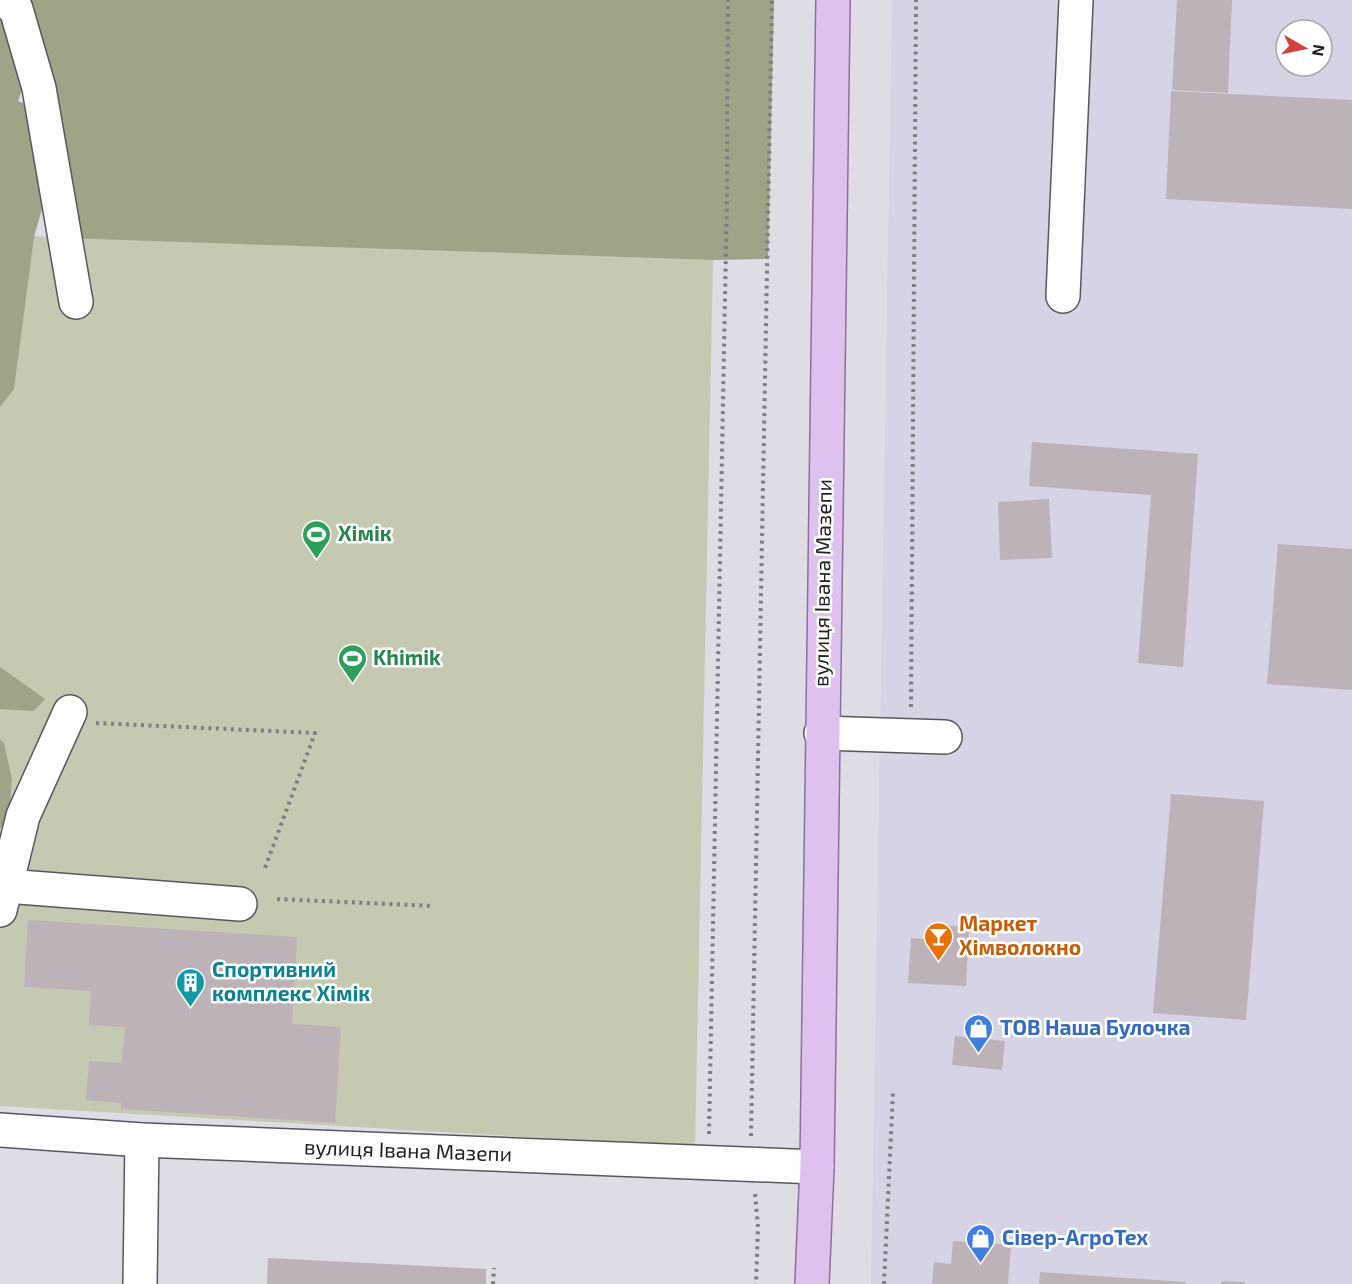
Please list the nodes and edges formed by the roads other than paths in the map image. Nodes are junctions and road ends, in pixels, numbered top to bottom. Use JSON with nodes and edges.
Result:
{"nodes":[{"id":1,"x":4,"y":0,"type":"edge"},
{"id":2,"x":833,"y":0,"type":"edge"},
{"id":3,"x":1076,"y":0,"type":"edge"},
{"id":4,"x":1063,"y":296,"type":"dead end"},
{"id":5,"x":76,"y":302,"type":"dead end"},
{"id":6,"x":68,"y":716,"type":"road end"},
{"id":7,"x":821,"y":733,"type":"junction"},
{"id":8,"x":945,"y":736,"type":"dead end"},
{"id":9,"x":3,"y":898,"type":"edge"},
{"id":10,"x":240,"y":904,"type":"dead end"},
{"id":11,"x":0,"y":1130,"type":"edge"},
{"id":12,"x":142,"y":1140,"type":"junction"},
{"id":13,"x":817,"y":1167,"type":"junction"},
{"id":14,"x":140,"y":1284,"type":"edge"},
{"id":15,"x":813,"y":1284,"type":"edge"}],
"edges":[{"from":1,"to":5,"type":"lane"},
{"from":2,"to":7,"type":"main road","name":"вулиця Івана Мазепи"},
{"from":3,"to":4,"type":"lane"},
{"from":6,"to":9,"type":"lane"},
{"from":7,"to":8,"type":"lane"},
{"from":7,"to":13,"type":"main road","name":"вулиця Івана Мазепи"},
{"from":9,"to":10,"type":"lane"},
{"from":11,"to":12,"type":"lane","name":"вулиця Івана Мазепи"},
{"from":12,"to":13,"type":"lane","name":"вулиця Івана Мазепи"},
{"from":12,"to":14,"type":"lane"},
{"from":13,"to":15,"type":"main road","name":"вулиця Івана Мазепи"}]}
